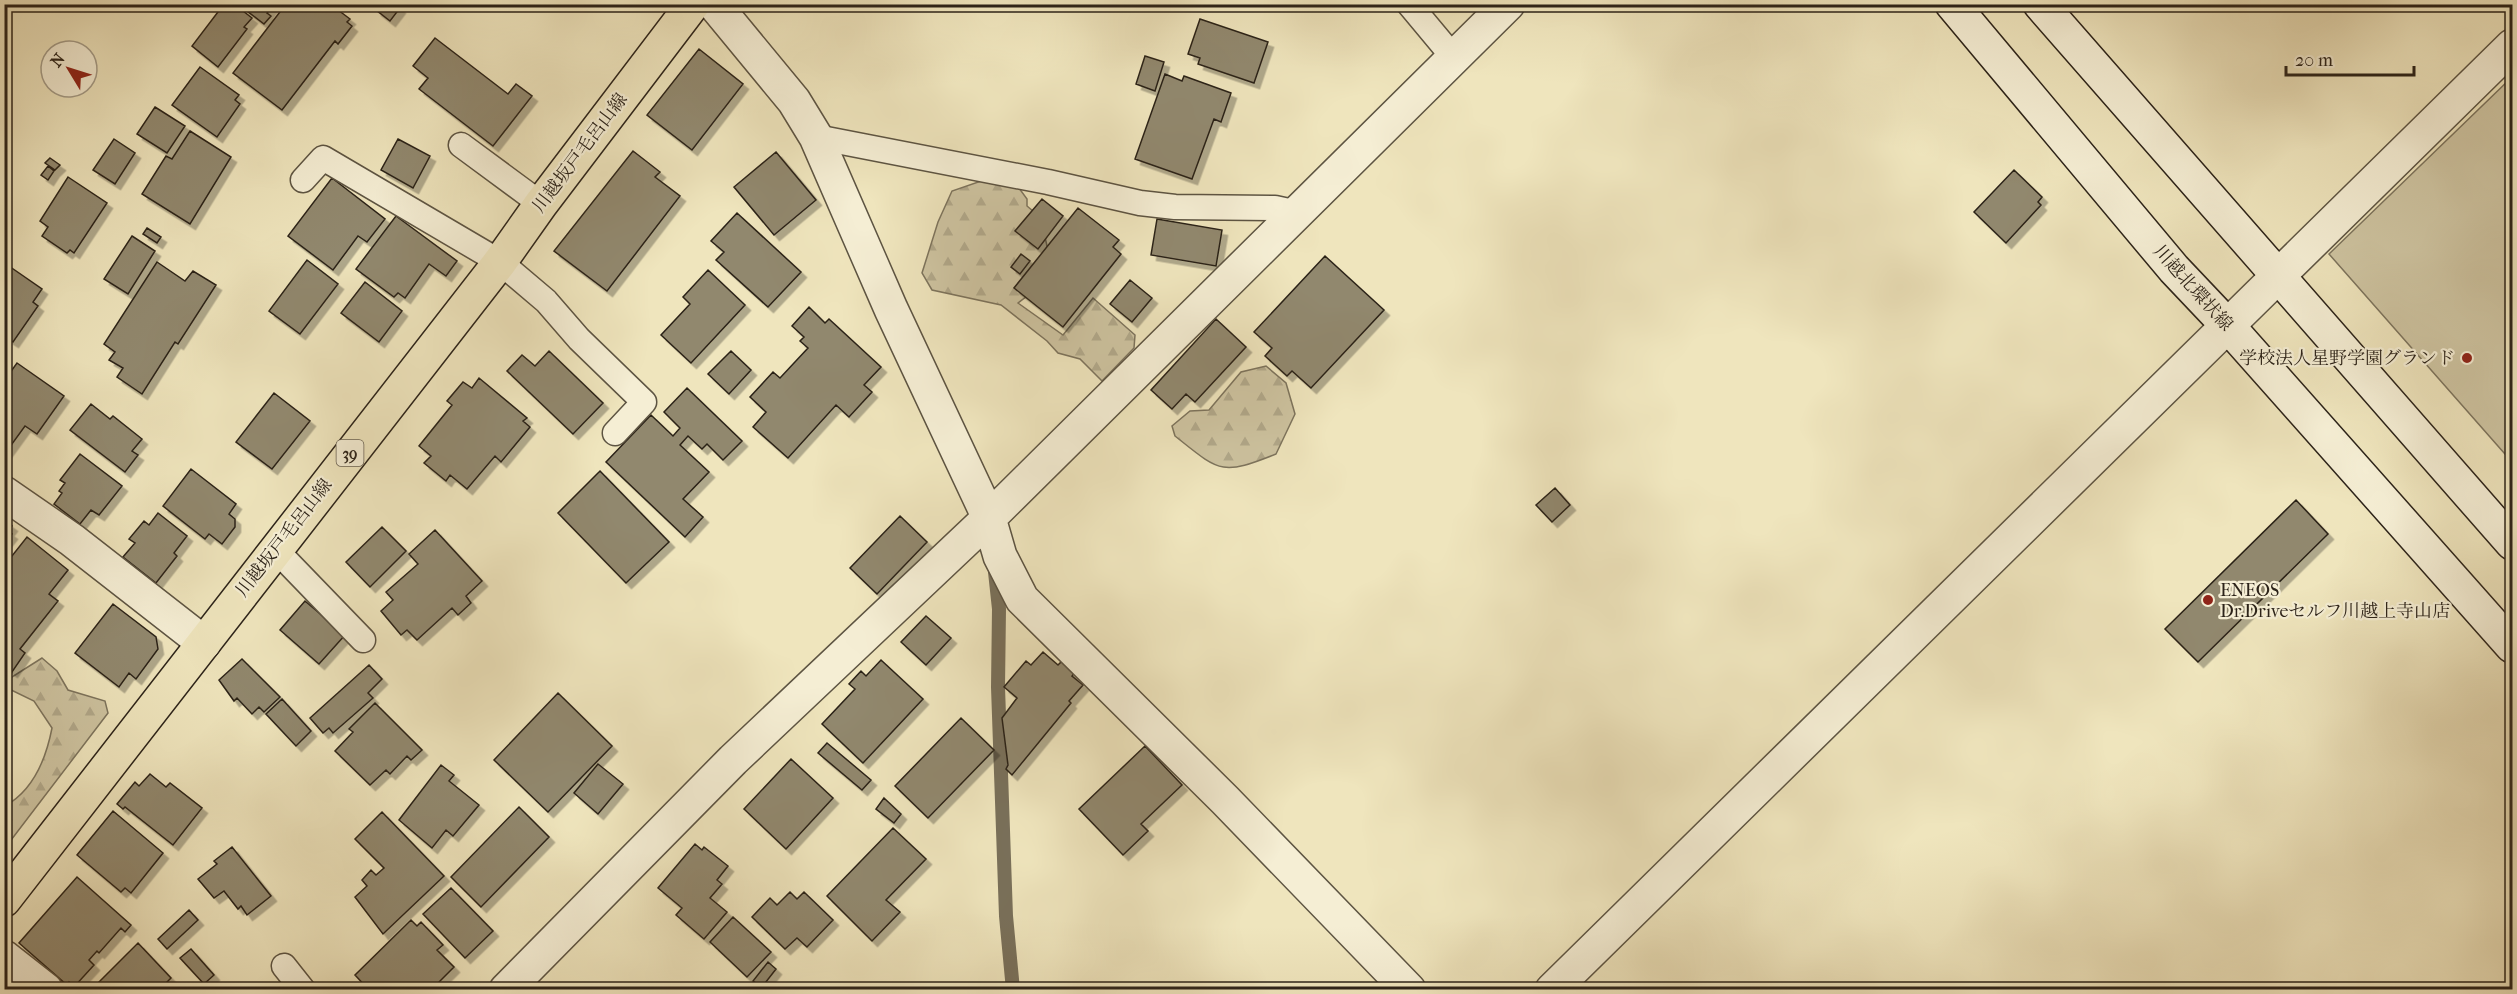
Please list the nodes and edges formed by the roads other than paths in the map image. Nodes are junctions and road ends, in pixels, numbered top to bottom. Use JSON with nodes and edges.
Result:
{"nodes":[{"id":1,"x":693,"y":4,"type":"edge"},
{"id":2,"x":714,"y":4,"type":"edge"},
{"id":3,"x":1409,"y":4,"type":"edge"},
{"id":4,"x":1508,"y":4,"type":"edge"},
{"id":5,"x":1952,"y":4,"type":"edge"},
{"id":6,"x":2040,"y":4,"type":"edge"},
{"id":7,"x":2512,"y":46,"type":"edge"},
{"id":8,"x":1454,"y":58,"type":"junction"},
{"id":9,"x":816,"y":137,"type":"junction"},
{"id":10,"x":461,"y":145,"type":"dead end"},
{"id":11,"x":303,"y":180,"type":"dead end"},
{"id":12,"x":541,"y":204,"type":"junction"},
{"id":13,"x":1298,"y":213,"type":"junction"},
{"id":14,"x":500,"y":262,"type":"junction"},
{"id":15,"x":2278,"y":276,"type":"junction"},
{"id":16,"x":2228,"y":326,"type":"junction"},
{"id":17,"x":615,"y":433,"type":"dead end"},
{"id":18,"x":4,"y":493,"type":"edge"},
{"id":19,"x":989,"y":518,"type":"junction"},
{"id":20,"x":2512,"y":543,"type":"edge"},
{"id":21,"x":275,"y":549,"type":"junction"},
{"id":22,"x":363,"y":640,"type":"dead end"},
{"id":23,"x":204,"y":643,"type":"junction"},
{"id":24,"x":2512,"y":646,"type":"edge"},
{"id":25,"x":4,"y":900,"type":"edge"},
{"id":26,"x":4,"y":957,"type":"edge"},
{"id":27,"x":284,"y":966,"type":"dead end"},
{"id":28,"x":46,"y":990,"type":"edge"},
{"id":29,"x":303,"y":990,"type":"edge"},
{"id":30,"x":506,"y":990,"type":"edge"},
{"id":31,"x":1409,"y":990,"type":"edge"},
{"id":32,"x":1552,"y":990,"type":"edge"}],
"edges":[{"from":1,"to":12,"type":"main road","name":"川越坂戸毛呂山線","number":"39"},
{"from":2,"to":9,"type":"street"},
{"from":3,"to":8,"type":"lane"},
{"from":4,"to":8,"type":"street"},
{"from":5,"to":16,"type":"street","name":"川越北環状線"},
{"from":6,"to":15,"type":"street"},
{"from":7,"to":15,"type":"street"},
{"from":8,"to":13,"type":"street"},
{"from":9,"to":13,"type":"lane"},
{"from":9,"to":19,"type":"street"},
{"from":10,"to":12,"type":"lane"},
{"from":11,"to":14,"type":"lane"},
{"from":12,"to":14,"type":"main road","name":"川越坂戸毛呂山線","number":"39"},
{"from":13,"to":19,"type":"street"},
{"from":14,"to":17,"type":"lane"},
{"from":14,"to":21,"type":"main road","name":"川越坂戸毛呂山線","number":"39"},
{"from":15,"to":16,"type":"street"},
{"from":15,"to":20,"type":"street"},
{"from":16,"to":24,"type":"street","name":"川越北環状線"},
{"from":16,"to":32,"type":"street"},
{"from":18,"to":23,"type":"street"},
{"from":19,"to":30,"type":"street"},
{"from":19,"to":31,"type":"street"},
{"from":21,"to":22,"type":"lane"},
{"from":21,"to":23,"type":"main road","name":"川越坂戸毛呂山線","number":"39"},
{"from":23,"to":25,"type":"main road","name":"川越坂戸毛呂山線","number":"39"},
{"from":26,"to":28,"type":"street"},
{"from":27,"to":29,"type":"lane"}]}
